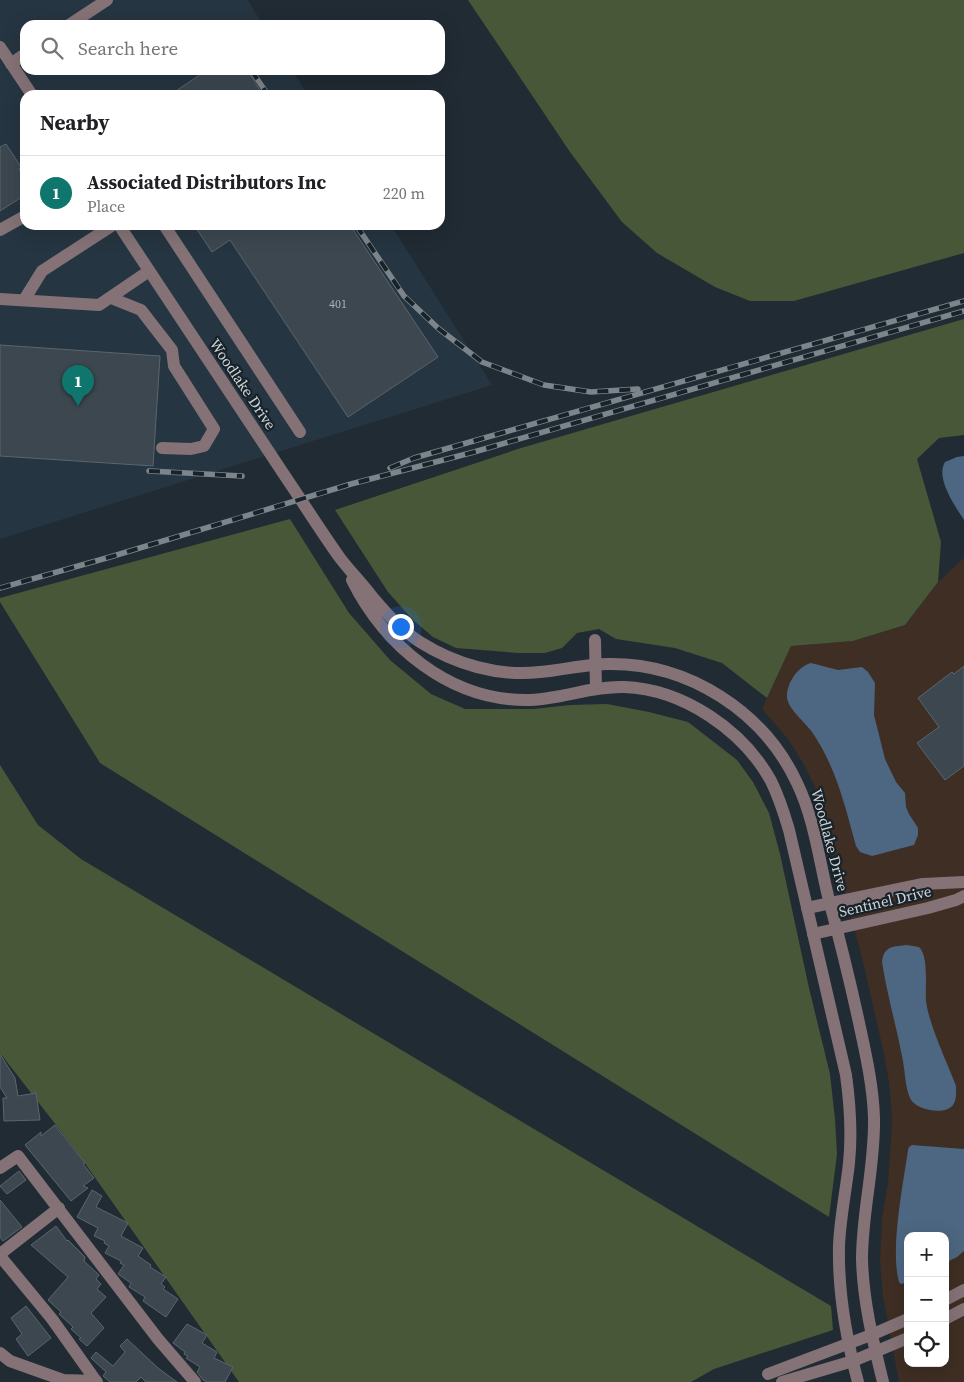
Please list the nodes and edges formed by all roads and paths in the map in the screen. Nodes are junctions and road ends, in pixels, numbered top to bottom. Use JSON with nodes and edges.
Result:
{"nodes":[{"id":1,"x":107,"y":0,"type":"edge"},
{"id":2,"x":77,"y":20,"type":"edge"},
{"id":3,"x":0,"y":47,"type":"edge"},
{"id":4,"x":20,"y":58,"type":"edge"},
{"id":5,"x":11,"y":64,"type":"junction"},
{"id":6,"x":29,"y":90,"type":"edge"},
{"id":7,"x":20,"y":219,"type":"edge"},
{"id":8,"x":0,"y":230,"type":"edge"},
{"id":9,"x":105,"y":230,"type":"edge"},
{"id":10,"x":121,"y":230,"type":"edge"},
{"id":11,"x":167,"y":230,"type":"edge"},
{"id":12,"x":149,"y":272,"type":"junction"},
{"id":13,"x":111,"y":298,"type":"junction"},
{"id":14,"x":0,"y":299,"type":"edge"},
{"id":15,"x":24,"y":300,"type":"junction"},
{"id":16,"x":300,"y":432,"type":"dead end"},
{"id":17,"x":162,"y":448,"type":"dead end"},
{"id":18,"x":342,"y":560,"type":"junction"},
{"id":19,"x":595,"y":640,"type":"dead end"},
{"id":20,"x":596,"y":664,"type":"junction"},
{"id":21,"x":596,"y":689,"type":"junction"},
{"id":22,"x":964,"y":882,"type":"edge"},
{"id":23,"x":964,"y":896,"type":"edge"},
{"id":24,"x":830,"y":903,"type":"junction"},
{"id":25,"x":807,"y":908,"type":"junction"},
{"id":26,"x":837,"y":929,"type":"junction"},
{"id":27,"x":813,"y":934,"type":"junction"},
{"id":28,"x":0,"y":1168,"type":"edge"},
{"id":29,"x":60,"y":1208,"type":"junction"},
{"id":30,"x":0,"y":1255,"type":"edge"},
{"id":31,"x":964,"y":1290,"type":"edge"},
{"id":32,"x":949,"y":1298,"type":"edge"},
{"id":33,"x":964,"y":1309,"type":"edge"},
{"id":34,"x":949,"y":1317,"type":"edge"},
{"id":35,"x":904,"y":1321,"type":"edge"},
{"id":36,"x":871,"y":1336,"type":"junction"},
{"id":37,"x":904,"y":1340,"type":"edge"},
{"id":38,"x":849,"y":1344,"type":"junction"},
{"id":39,"x":0,"y":1353,"type":"edge"},
{"id":40,"x":876,"y":1353,"type":"junction"},
{"id":41,"x":853,"y":1361,"type":"junction"},
{"id":42,"x":768,"y":1374,"type":"dead end"},
{"id":43,"x":96,"y":1381,"type":"edge"},
{"id":44,"x":195,"y":1382,"type":"edge"},
{"id":45,"x":782,"y":1382,"type":"edge"},
{"id":46,"x":858,"y":1382,"type":"edge"},
{"id":47,"x":883,"y":1382,"type":"edge"}],
"edges":[{"from":1,"to":2,"type":"street"},
{"from":3,"to":5,"type":"street"},
{"from":4,"to":5,"type":"street"},
{"from":5,"to":6,"type":"street"},
{"from":7,"to":8,"type":"street"},
{"from":9,"to":15,"type":"street"},
{"from":10,"to":12,"type":"street","name":"Woodlake Drive"},
{"from":11,"to":16,"type":"street"},
{"from":12,"to":13,"type":"street"},
{"from":12,"to":18,"type":"street","name":"Woodlake Drive"},
{"from":13,"to":15,"type":"street"},
{"from":13,"to":17,"type":"street"},
{"from":14,"to":15,"type":"street"},
{"from":18,"to":20,"type":"street","name":"Woodlake Drive"},
{"from":18,"to":21,"type":"street","name":"Woodlake Drive"},
{"from":19,"to":20,"type":"street"},
{"from":20,"to":21,"type":"street"},
{"from":20,"to":24,"type":"street","name":"Woodlake Drive"},
{"from":21,"to":25,"type":"street","name":"Woodlake Drive"},
{"from":22,"to":24,"type":"street","name":"Sentinel Drive"},
{"from":23,"to":26,"type":"street","name":"Sentinel Drive"},
{"from":24,"to":25,"type":"street","name":"Sentinel Drive"},
{"from":24,"to":26,"type":"street","name":"Woodlake Drive"},
{"from":25,"to":27,"type":"street","name":"Woodlake Drive"},
{"from":26,"to":27,"type":"street","name":"Sentinel Drive"},
{"from":26,"to":36,"type":"street","name":"Woodlake Drive"},
{"from":27,"to":38,"type":"street","name":"Woodlake Drive"},
{"from":28,"to":29,"type":"street"},
{"from":29,"to":30,"type":"street"},
{"from":29,"to":44,"type":"street"},
{"from":30,"to":43,"type":"street"},
{"from":31,"to":32,"type":"street"},
{"from":33,"to":34,"type":"street"},
{"from":35,"to":36,"type":"street"},
{"from":36,"to":38,"type":"street"},
{"from":36,"to":40,"type":"street","name":"Woodlake Drive"},
{"from":37,"to":40,"type":"street"},
{"from":38,"to":41,"type":"street","name":"Woodlake Drive"},
{"from":38,"to":42,"type":"street"},
{"from":39,"to":43,"type":"street"},
{"from":40,"to":41,"type":"street"},
{"from":40,"to":47,"type":"street","name":"Woodlake Drive"},
{"from":41,"to":45,"type":"street"},
{"from":41,"to":46,"type":"street","name":"Woodlake Drive"}]}
